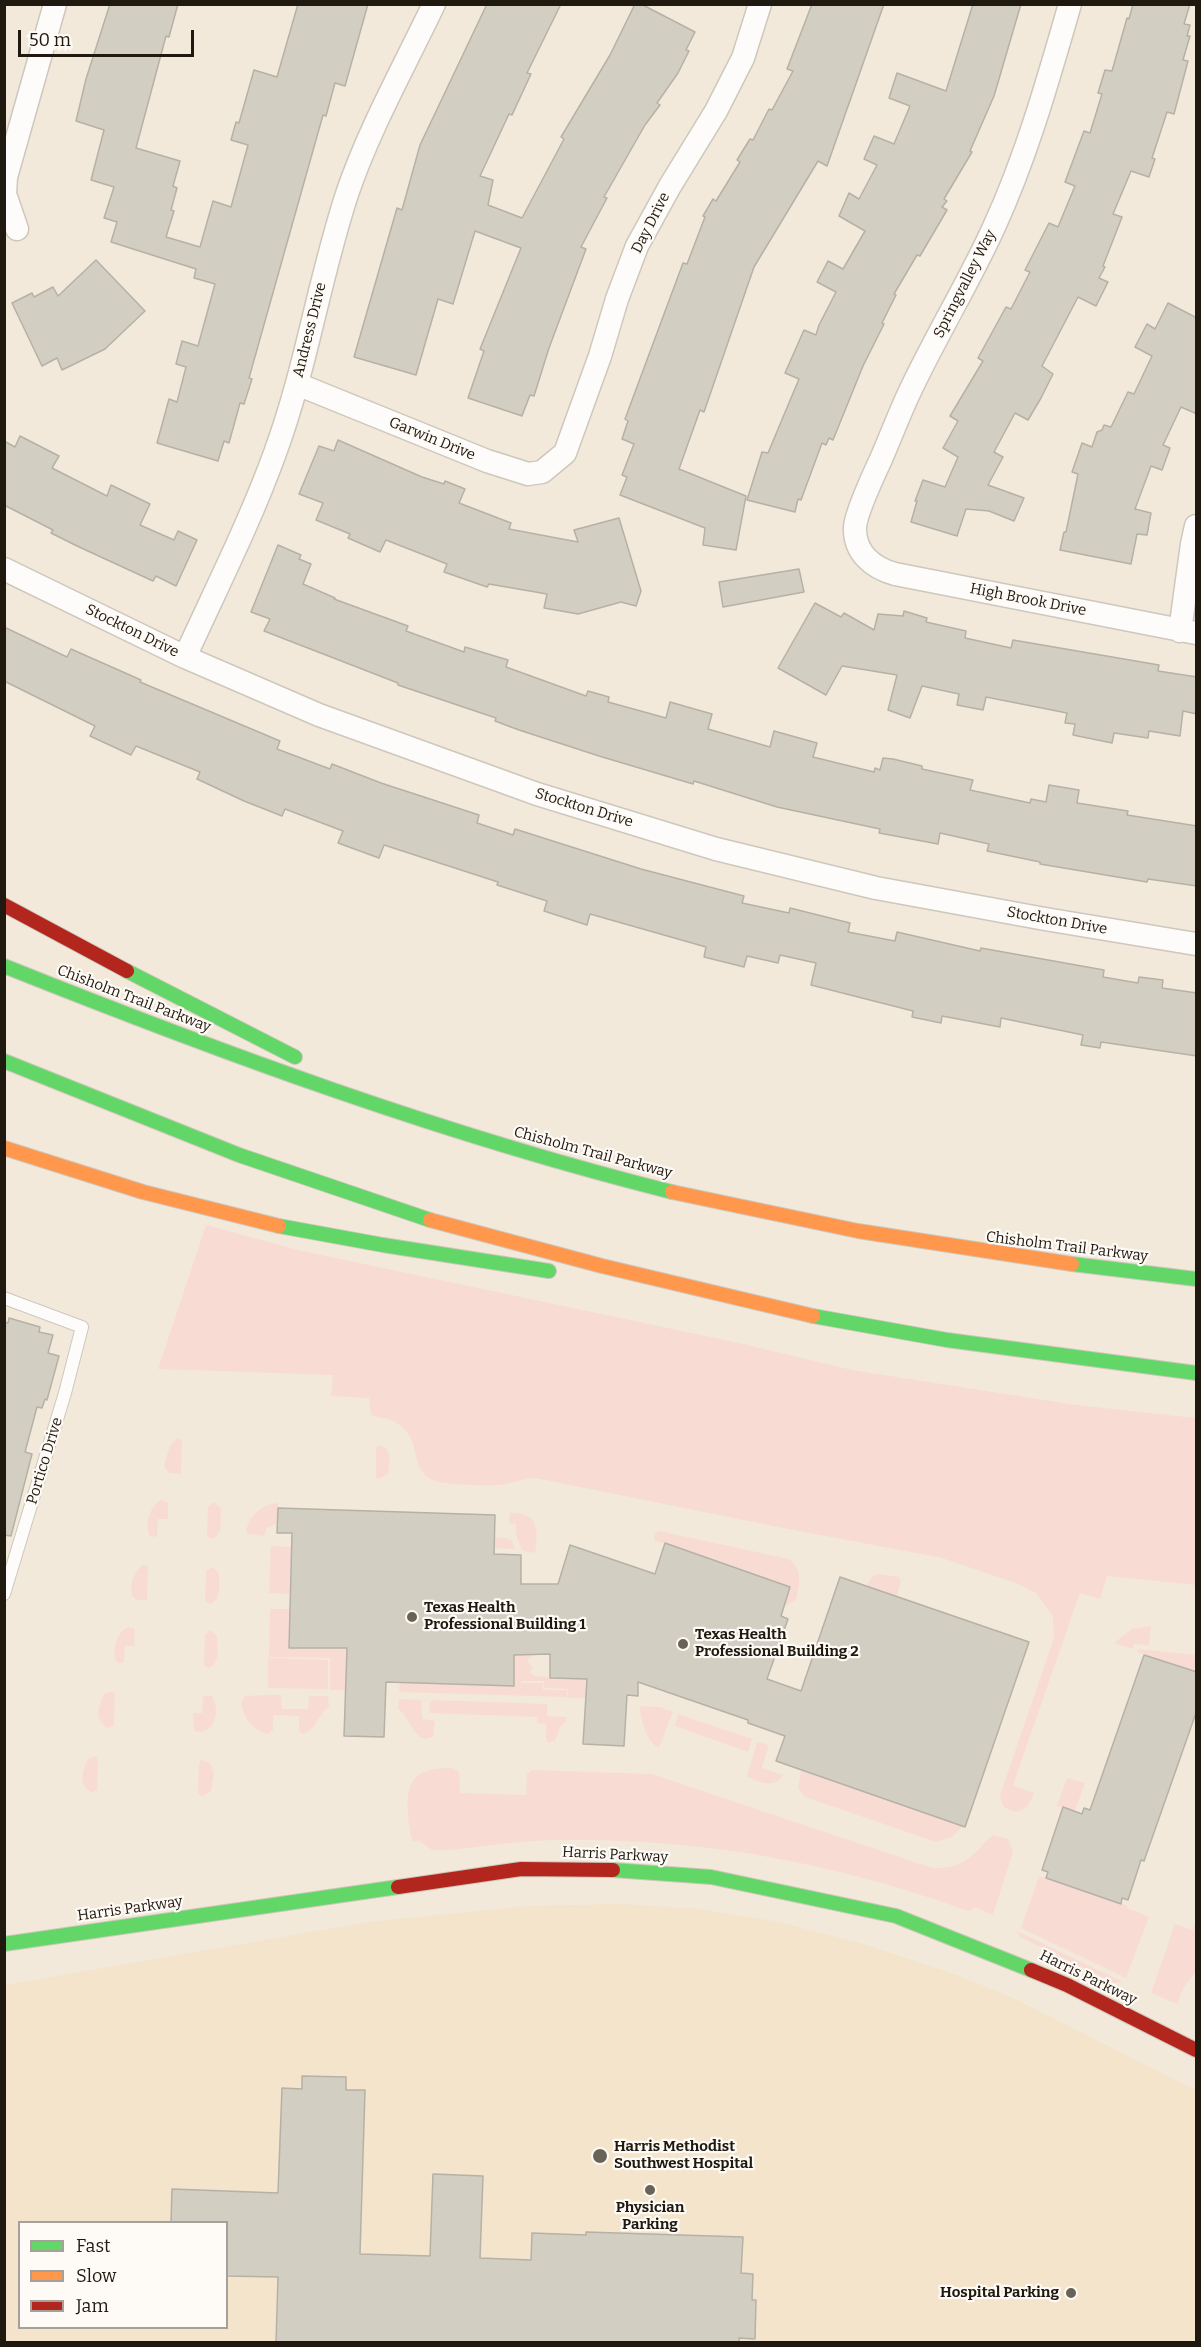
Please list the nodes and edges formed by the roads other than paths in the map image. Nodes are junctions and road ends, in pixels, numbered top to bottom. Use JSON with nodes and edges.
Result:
{"nodes":[{"id":1,"x":55,"y":4,"type":"edge"},
{"id":2,"x":434,"y":4,"type":"edge"},
{"id":3,"x":760,"y":4,"type":"edge"},
{"id":4,"x":1070,"y":4,"type":"edge"},
{"id":5,"x":17,"y":229,"type":"dead end"},
{"id":6,"x":297,"y":384,"type":"junction"},
{"id":7,"x":565,"y":453,"type":"joint"},
{"id":8,"x":1197,"y":526,"type":"edge"},
{"id":9,"x":865,"y":557,"type":"joint"},
{"id":10,"x":4,"y":569,"type":"edge"},
{"id":11,"x":1188,"y":632,"type":"edge"},
{"id":12,"x":185,"y":657,"type":"junction"},
{"id":13,"x":4,"y":905,"type":"edge"},
{"id":14,"x":1197,"y":944,"type":"edge"},
{"id":15,"x":4,"y":966,"type":"edge"},
{"id":16,"x":4,"y":1061,"type":"edge"},
{"id":17,"x":308,"y":1064,"type":"dead end"},
{"id":18,"x":329,"y":1074,"type":"dead end"},
{"id":19,"x":422,"y":1121,"type":"junction"},
{"id":20,"x":4,"y":1148,"type":"edge"},
{"id":21,"x":563,"y":1273,"type":"dead end"},
{"id":22,"x":586,"y":1277,"type":"dead end"},
{"id":23,"x":1197,"y":1279,"type":"edge"},
{"id":24,"x":4,"y":1298,"type":"edge"},
{"id":25,"x":740,"y":1300,"type":"junction"},
{"id":26,"x":1197,"y":1373,"type":"edge"},
{"id":27,"x":4,"y":1594,"type":"edge"},
{"id":28,"x":4,"y":1944,"type":"edge"},
{"id":29,"x":1197,"y":2050,"type":"edge"}],
"edges":[{"from":1,"to":5,"type":"street"},
{"from":2,"to":6,"type":"street","name":"Andress Drive"},
{"from":3,"to":7,"type":"street","name":"Day Drive"},
{"from":4,"to":9,"type":"street","name":"Springvalley Way"},
{"from":6,"to":7,"type":"street","name":"Garwin Drive"},
{"from":6,"to":12,"type":"street","name":"Andress Drive"},
{"from":8,"to":11,"type":"street"},
{"from":9,"to":11,"type":"street","name":"High Brook Drive"},
{"from":10,"to":12,"type":"street","name":"Stockton Drive"},
{"from":12,"to":14,"type":"street","name":"Stockton Drive"},
{"from":13,"to":17,"type":"main road"},
{"from":15,"to":19,"type":"main road","name":"Chisholm Trail Parkway"},
{"from":16,"to":25,"type":"main road"},
{"from":18,"to":19,"type":"main road"},
{"from":19,"to":23,"type":"main road","name":"Chisholm Trail Parkway"},
{"from":20,"to":21,"type":"main road"},
{"from":22,"to":25,"type":"main road"},
{"from":24,"to":27,"type":"lane","name":"Portico Drive"},
{"from":25,"to":26,"type":"main road"},
{"from":28,"to":29,"type":"main road","name":"Harris Parkway"}]}
